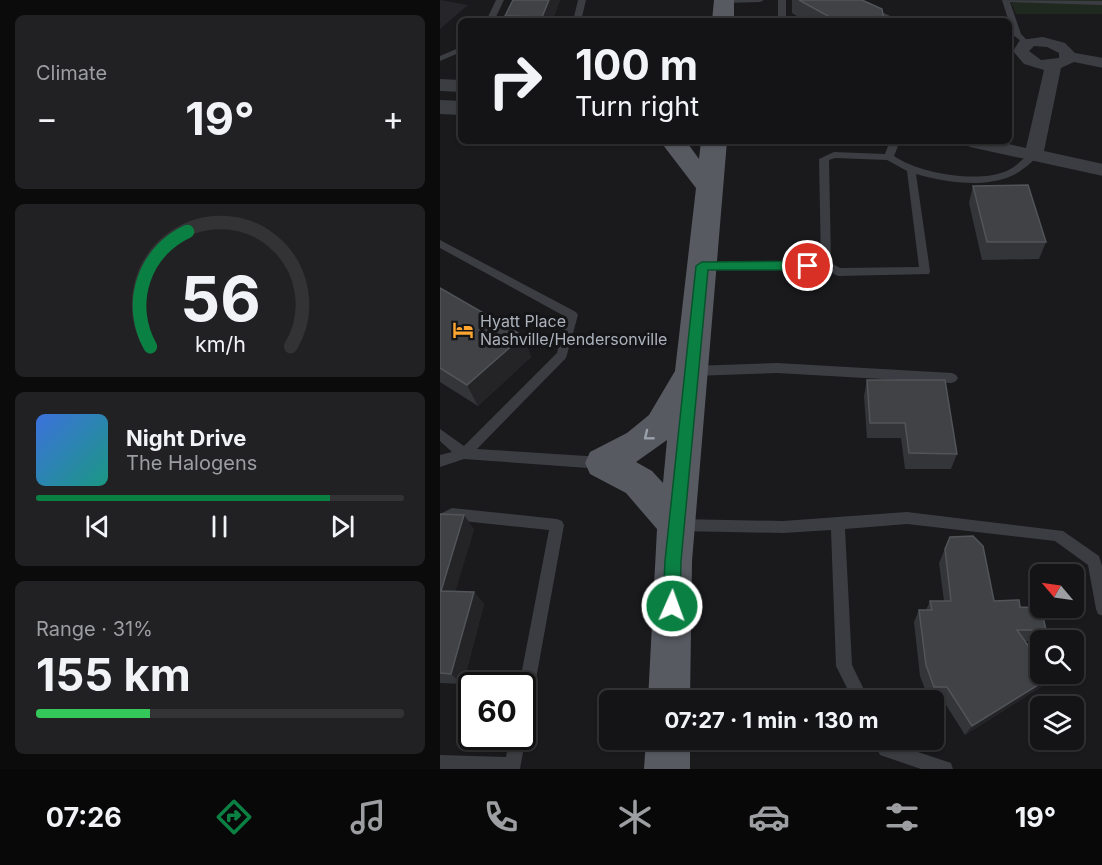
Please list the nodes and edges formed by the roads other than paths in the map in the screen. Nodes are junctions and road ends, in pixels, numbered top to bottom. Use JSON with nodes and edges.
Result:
{"nodes":[{"id":1,"x":500,"y":0,"type":"edge"},
{"id":2,"x":582,"y":0,"type":"edge"},
{"id":3,"x":760,"y":0,"type":"edge"},
{"id":4,"x":782,"y":0,"type":"edge"},
{"id":5,"x":850,"y":0,"type":"edge"},
{"id":6,"x":1006,"y":0,"type":"edge"},
{"id":7,"x":1103,"y":3,"type":"edge"},
{"id":8,"x":723,"y":7,"type":"edge"},
{"id":9,"x":491,"y":18,"type":"edge"},
{"id":10,"x":578,"y":18,"type":"edge"},
{"id":11,"x":782,"y":18,"type":"edge"},
{"id":12,"x":891,"y":18,"type":"edge"},
{"id":13,"x":1012,"y":18,"type":"edge"},
{"id":14,"x":1012,"y":19,"type":"edge"},
{"id":15,"x":1026,"y":43,"type":"junction"},
{"id":16,"x":458,"y":50,"type":"edge"},
{"id":17,"x":1068,"y":56,"type":"junction"},
{"id":18,"x":440,"y":59,"type":"edge"},
{"id":19,"x":1103,"y":63,"type":"edge"},
{"id":20,"x":1053,"y":66,"type":"junction"},
{"id":21,"x":440,"y":85,"type":"edge"},
{"id":22,"x":458,"y":86,"type":"edge"},
{"id":23,"x":440,"y":107,"type":"edge"},
{"id":24,"x":458,"y":108,"type":"edge"},
{"id":25,"x":675,"y":144,"type":"edge"},
{"id":26,"x":714,"y":144,"type":"edge"},
{"id":27,"x":894,"y":144,"type":"edge"},
{"id":28,"x":984,"y":144,"type":"edge"},
{"id":29,"x":1034,"y":155,"type":"junction"},
{"id":30,"x":889,"y":157,"type":"junction"},
{"id":31,"x":1103,"y":170,"type":"edge"},
{"id":32,"x":911,"y":172,"type":"junction"},
{"id":33,"x":710,"y":187,"type":"junction"},
{"id":34,"x":440,"y":244,"type":"edge"},
{"id":35,"x":702,"y":266,"type":"junction"},
{"id":36,"x":826,"y":266,"type":"junction"},
{"id":37,"x":692,"y":371,"type":"junction"},
{"id":38,"x":952,"y":378,"type":"dead end"},
{"id":39,"x":440,"y":434,"type":"edge"},
{"id":40,"x":464,"y":454,"type":"junction"},
{"id":41,"x":440,"y":461,"type":"edge"},
{"id":42,"x":603,"y":463,"type":"junction"},
{"id":43,"x":440,"y":521,"type":"edge"},
{"id":44,"x":838,"y":523,"type":"junction"},
{"id":45,"x":677,"y":525,"type":"junction"},
{"id":46,"x":1103,"y":609,"type":"edge"},
{"id":47,"x":529,"y":672,"type":"edge"},
{"id":48,"x":669,"y":690,"type":"edge"},
{"id":49,"x":856,"y":690,"type":"edge"},
{"id":50,"x":516,"y":750,"type":"edge"},
{"id":51,"x":668,"y":750,"type":"edge"},
{"id":52,"x":889,"y":750,"type":"edge"},
{"id":53,"x":440,"y":763,"type":"edge"},
{"id":54,"x":667,"y":769,"type":"edge"},
{"id":55,"x":945,"y":769,"type":"edge"}],
"edges":[{"from":1,"to":9,"type":"lane"},
{"from":2,"to":10,"type":"lane"},
{"from":3,"to":8,"type":"lane"},
{"from":4,"to":11,"type":"lane"},
{"from":5,"to":12,"type":"lane"},
{"from":6,"to":7,"type":"lane"},
{"from":6,"to":13,"type":"lane"},
{"from":14,"to":15,"type":"lane"},
{"from":15,"to":17,"type":"street"},
{"from":15,"to":20,"type":"street"},
{"from":16,"to":18,"type":"lane"},
{"from":17,"to":19,"type":"street"},
{"from":17,"to":20,"type":"street"},
{"from":20,"to":29,"type":"street"},
{"from":21,"to":22,"type":"street"},
{"from":23,"to":24,"type":"street"},
{"from":25,"to":33,"type":"main road"},
{"from":26,"to":33,"type":"main road"},
{"from":27,"to":30,"type":"lane"},
{"from":28,"to":29,"type":"street"},
{"from":29,"to":31,"type":"street"},
{"from":29,"to":32,"type":"lane"},
{"from":30,"to":32,"type":"lane"},
{"from":30,"to":36,"type":"lane"},
{"from":32,"to":36,"type":"lane"},
{"from":33,"to":35,"type":"main road"},
{"from":34,"to":40,"type":"lane"},
{"from":35,"to":36,"type":"lane"},
{"from":35,"to":37,"type":"main road"},
{"from":37,"to":38,"type":"lane"},
{"from":37,"to":42,"type":"main road","one_way":true},
{"from":37,"to":45,"type":"main road"},
{"from":39,"to":40,"type":"lane"},
{"from":40,"to":41,"type":"lane"},
{"from":40,"to":42,"type":"lane"},
{"from":42,"to":45,"type":"main road"},
{"from":43,"to":47,"type":"lane"},
{"from":44,"to":45,"type":"lane"},
{"from":44,"to":46,"type":"lane"},
{"from":44,"to":49,"type":"lane"},
{"from":45,"to":48,"type":"main road"},
{"from":50,"to":53,"type":"lane"},
{"from":51,"to":54,"type":"main road"},
{"from":52,"to":55,"type":"lane"}]}
